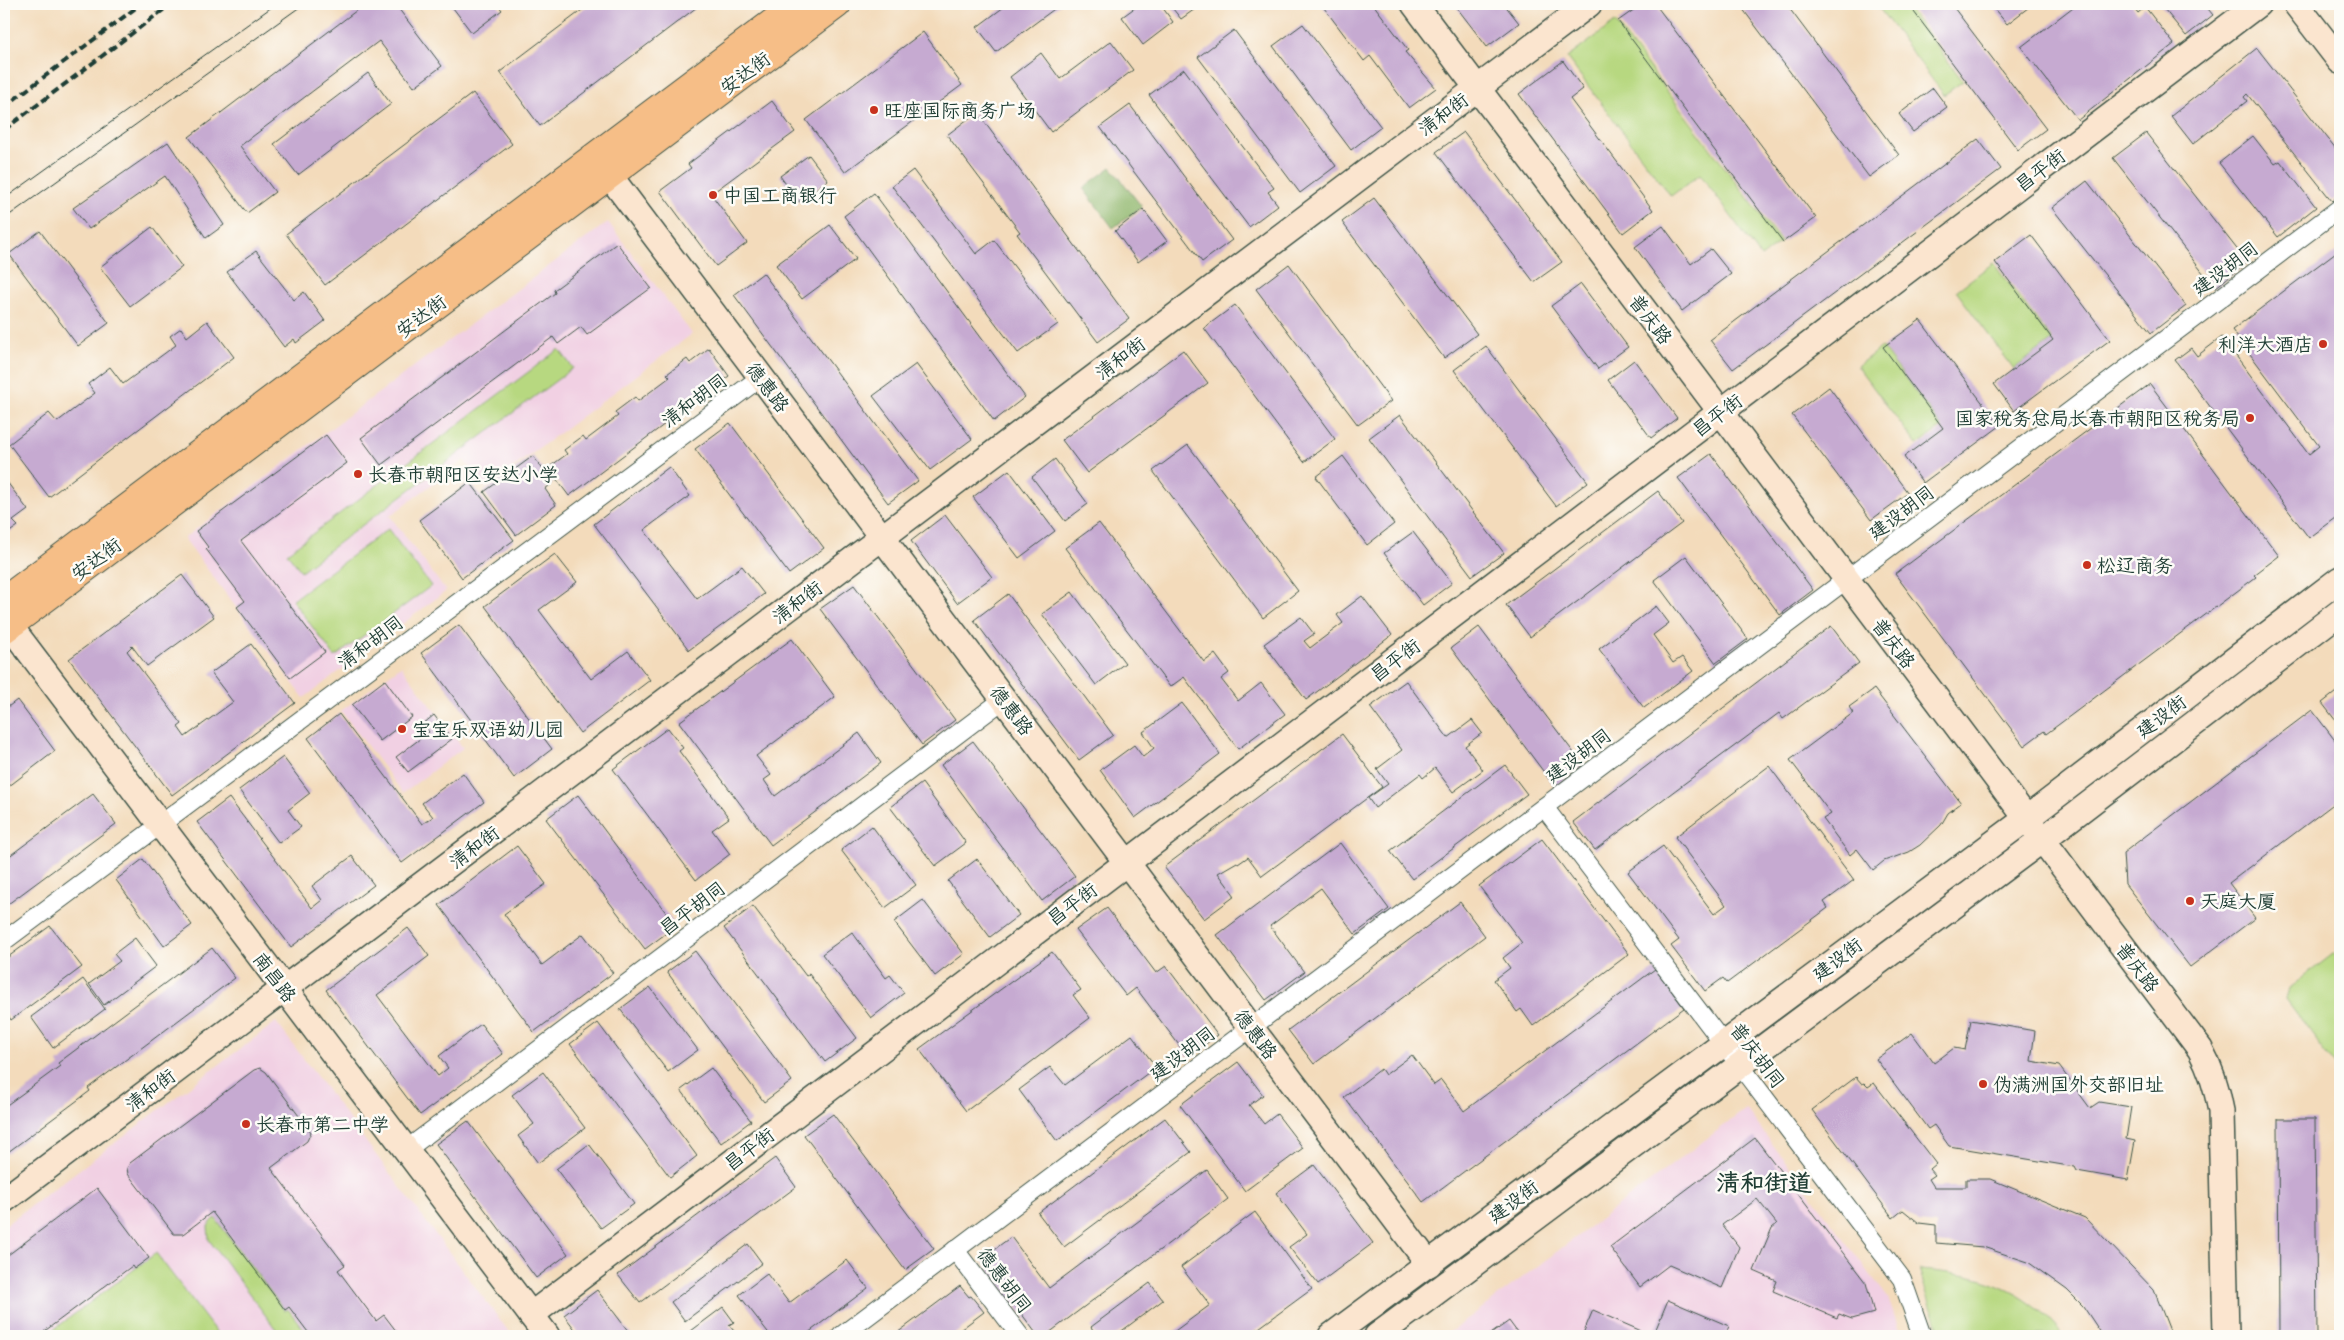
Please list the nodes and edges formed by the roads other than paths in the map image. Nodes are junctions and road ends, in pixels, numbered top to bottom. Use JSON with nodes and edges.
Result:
{"nodes":[{"id":1,"x":798,"y":4,"type":"edge"},
{"id":2,"x":837,"y":4,"type":"edge"},
{"id":3,"x":1414,"y":4,"type":"edge"},
{"id":4,"x":1589,"y":4,"type":"edge"},
{"id":5,"x":2258,"y":4,"type":"edge"},
{"id":6,"x":2296,"y":4,"type":"edge"},
{"id":7,"x":2340,"y":61,"type":"edge"},
{"id":8,"x":1477,"y":88,"type":"junction"},
{"id":9,"x":602,"y":166,"type":"junction"},
{"id":10,"x":2340,"y":208,"type":"edge"},
{"id":11,"x":761,"y":377,"type":"junction"},
{"id":12,"x":1720,"y":412,"type":"junction"},
{"id":13,"x":882,"y":538,"type":"junction"},
{"id":14,"x":2340,"y":579,"type":"edge"},
{"id":15,"x":1847,"y":580,"type":"junction"},
{"id":16,"x":2340,"y":612,"type":"edge"},
{"id":17,"x":5,"y":618,"type":"edge"},
{"id":18,"x":1004,"y":699,"type":"junction"},
{"id":19,"x":1544,"y":807,"type":"junction"},
{"id":20,"x":2026,"y":818,"type":"junction"},
{"id":21,"x":161,"y":825,"type":"junction"},
{"id":22,"x":2042,"y":840,"type":"junction"},
{"id":23,"x":1127,"y":863,"type":"junction"},
{"id":24,"x":4,"y":942,"type":"edge"},
{"id":25,"x":284,"y":990,"type":"junction"},
{"id":26,"x":1251,"y":1028,"type":"junction"},
{"id":27,"x":1723,"y":1044,"type":"junction"},
{"id":28,"x":1740,"y":1066,"type":"junction"},
{"id":29,"x":406,"y":1150,"type":"junction"},
{"id":30,"x":4,"y":1200,"type":"edge"},
{"id":31,"x":955,"y":1250,"type":"junction"},
{"id":32,"x":1429,"y":1264,"type":"junction"},
{"id":33,"x":531,"y":1315,"type":"junction"},
{"id":34,"x":547,"y":1336,"type":"edge"},
{"id":35,"x":841,"y":1336,"type":"edge"},
{"id":36,"x":1020,"y":1336,"type":"edge"},
{"id":37,"x":1332,"y":1336,"type":"edge"},
{"id":38,"x":1377,"y":1336,"type":"edge"},
{"id":39,"x":1922,"y":1336,"type":"edge"},
{"id":40,"x":2226,"y":1336,"type":"edge"}],
"edges":[{"from":1,"to":9,"type":"main road","name":"安达街"},
{"from":2,"to":9,"type":"main road","name":"安达街"},
{"from":3,"to":8,"type":"street","name":"普庆路"},
{"from":4,"to":8,"type":"street","name":"清和街"},
{"from":5,"to":12,"type":"street","name":"昌平街"},
{"from":6,"to":7,"type":"street"},
{"from":8,"to":12,"type":"street","name":"普庆路"},
{"from":8,"to":13,"type":"street","name":"清和街"},
{"from":9,"to":11,"type":"street","name":"德惠路"},
{"from":9,"to":17,"type":"main road","name":"安达街"},
{"from":10,"to":15,"type":"street","name":"建设胡同"},
{"from":11,"to":13,"type":"street","name":"德惠路"},
{"from":11,"to":21,"type":"street","name":"清和胡同"},
{"from":12,"to":15,"type":"street","name":"普庆路"},
{"from":12,"to":23,"type":"street","name":"昌平街"},
{"from":13,"to":18,"type":"street","name":"德惠路"},
{"from":13,"to":25,"type":"street","name":"清和街"},
{"from":14,"to":20,"type":"street","name":"建设街"},
{"from":15,"to":19,"type":"street","name":"建设胡同"},
{"from":15,"to":20,"type":"street","name":"普庆路"},
{"from":16,"to":22,"type":"street","name":"建设街"},
{"from":17,"to":21,"type":"street","name":"南昌路"},
{"from":18,"to":23,"type":"street","name":"德惠路"},
{"from":18,"to":29,"type":"street","name":"昌平胡同"},
{"from":19,"to":26,"type":"street","name":"建设胡同"},
{"from":19,"to":27,"type":"street","name":"普庆胡同"},
{"from":20,"to":22,"type":"street","name":"普庆路"},
{"from":20,"to":27,"type":"street","name":"建设街"},
{"from":21,"to":24,"type":"street","name":"清和胡同"},
{"from":21,"to":25,"type":"street","name":"南昌路"},
{"from":22,"to":28,"type":"street","name":"建设街"},
{"from":22,"to":40,"type":"street","name":"普庆路"},
{"from":23,"to":26,"type":"street","name":"德惠路"},
{"from":23,"to":33,"type":"street","name":"昌平街"},
{"from":25,"to":29,"type":"street","name":"南昌路"},
{"from":25,"to":30,"type":"street","name":"清和街"},
{"from":26,"to":31,"type":"street","name":"建设胡同"},
{"from":26,"to":32,"type":"street","name":"德惠路"},
{"from":27,"to":28,"type":"street","name":"普庆胡同"},
{"from":27,"to":32,"type":"street","name":"建设街"},
{"from":28,"to":38,"type":"street","name":"建设街"},
{"from":28,"to":39,"type":"street","name":"普庆胡同"},
{"from":29,"to":33,"type":"street","name":"南昌路"},
{"from":31,"to":35,"type":"street","name":"建设胡同"},
{"from":31,"to":36,"type":"street","name":"德惠胡同"},
{"from":32,"to":37,"type":"street","name":"建设街"},
{"from":33,"to":34,"type":"street","name":"南昌路"}]}
